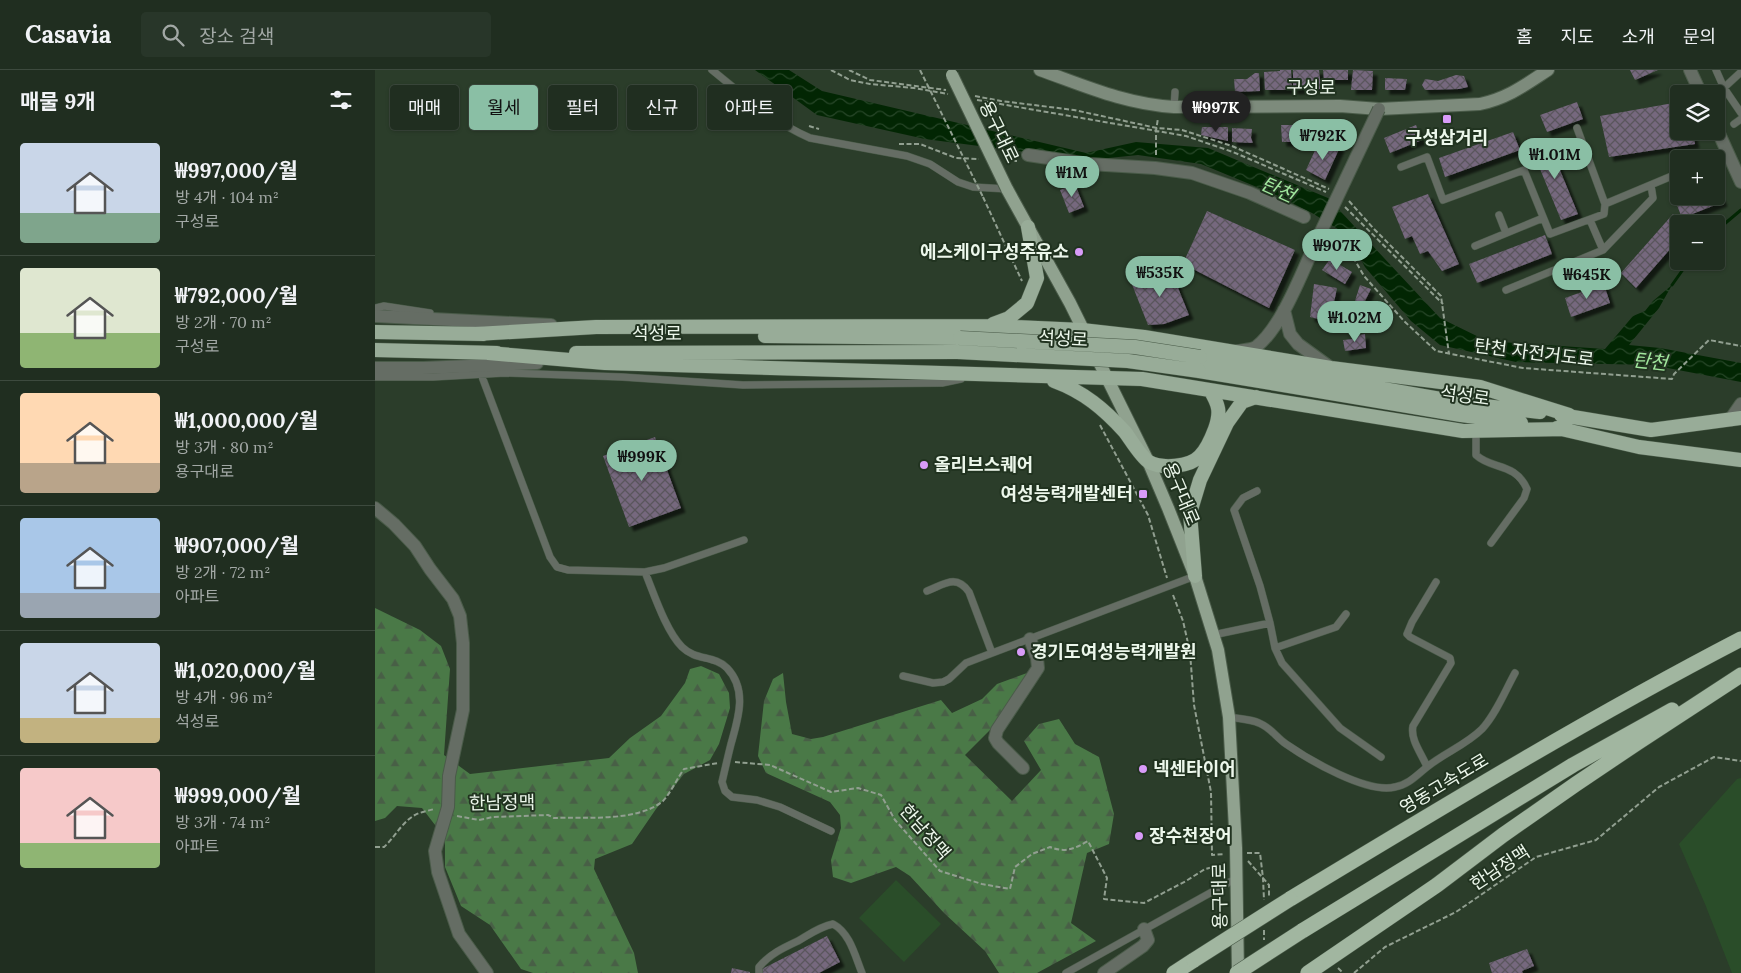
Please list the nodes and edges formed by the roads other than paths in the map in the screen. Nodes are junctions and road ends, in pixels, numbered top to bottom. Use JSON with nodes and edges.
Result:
{"nodes":[{"id":1,"x":712,"y":70,"type":"edge"},
{"id":2,"x":1039,"y":70,"type":"edge"},
{"id":3,"x":1548,"y":70,"type":"edge"},
{"id":4,"x":1690,"y":70,"type":"edge"},
{"id":5,"x":1716,"y":70,"type":"edge"},
{"id":6,"x":951,"y":72,"type":"edge"},
{"id":7,"x":1741,"y":72,"type":"edge"},
{"id":8,"x":1697,"y":85,"type":"edge"},
{"id":9,"x":1723,"y":85,"type":"edge"},
{"id":10,"x":1725,"y":87,"type":"edge"},
{"id":11,"x":1725,"y":89,"type":"edge"},
{"id":12,"x":1175,"y":92,"type":"dead end"},
{"id":13,"x":1174,"y":107,"type":"junction"},
{"id":14,"x":1379,"y":109,"type":"junction"},
{"id":15,"x":1741,"y":113,"type":"edge"},
{"id":16,"x":1741,"y":119,"type":"edge"},
{"id":17,"x":1734,"y":124,"type":"dead end"},
{"id":18,"x":1577,"y":128,"type":"dead end"},
{"id":19,"x":1722,"y":140,"type":"edge"},
{"id":20,"x":1728,"y":153,"type":"junction"},
{"id":21,"x":1725,"y":154,"type":"edge"},
{"id":22,"x":1025,"y":158,"type":"road end"},
{"id":23,"x":1401,"y":167,"type":"dead end"},
{"id":24,"x":1670,"y":177,"type":"edge"},
{"id":25,"x":1741,"y":182,"type":"edge"},
{"id":26,"x":1651,"y":185,"type":"junction"},
{"id":27,"x":1007,"y":190,"type":"junction"},
{"id":28,"x":1605,"y":204,"type":"junction"},
{"id":29,"x":1499,"y":215,"type":"dead end"},
{"id":30,"x":1304,"y":217,"type":"dead end"},
{"id":31,"x":1543,"y":218,"type":"junction"},
{"id":32,"x":1590,"y":220,"type":"junction"},
{"id":33,"x":1028,"y":228,"type":"junction"},
{"id":34,"x":1506,"y":234,"type":"junction"},
{"id":35,"x":1475,"y":246,"type":"dead end"},
{"id":36,"x":1603,"y":250,"type":"junction"},
{"id":37,"x":1506,"y":290,"type":"dead end"},
{"id":38,"x":375,"y":308,"type":"edge"},
{"id":39,"x":1283,"y":310,"type":"junction"},
{"id":40,"x":375,"y":316,"type":"edge"},
{"id":41,"x":989,"y":326,"type":"junction"},
{"id":42,"x":474,"y":327,"type":"junction"},
{"id":43,"x":1082,"y":330,"type":"junction"},
{"id":44,"x":375,"y":332,"type":"edge"},
{"id":45,"x":1184,"y":345,"type":"junction"},
{"id":46,"x":375,"y":350,"type":"edge"},
{"id":47,"x":1232,"y":352,"type":"junction"},
{"id":48,"x":488,"y":353,"type":"junction"},
{"id":49,"x":605,"y":363,"type":"junction"},
{"id":50,"x":1200,"y":364,"type":"junction"},
{"id":51,"x":375,"y":368,"type":"edge"},
{"id":52,"x":1331,"y":368,"type":"junction"},
{"id":53,"x":481,"y":374,"type":"junction"},
{"id":54,"x":978,"y":374,"type":"junction"},
{"id":55,"x":1027,"y":376,"type":"junction"},
{"id":56,"x":375,"y":377,"type":"edge"},
{"id":57,"x":1107,"y":379,"type":"junction"},
{"id":58,"x":1179,"y":385,"type":"junction"},
{"id":59,"x":1210,"y":390,"type":"junction"},
{"id":60,"x":1256,"y":396,"type":"junction"},
{"id":61,"x":1741,"y":404,"type":"edge"},
{"id":62,"x":1735,"y":419,"type":"edge"},
{"id":63,"x":1568,"y":422,"type":"junction"},
{"id":64,"x":1476,"y":431,"type":"junction"},
{"id":65,"x":1741,"y":460,"type":"edge"},
{"id":66,"x":1148,"y":462,"type":"junction"},
{"id":67,"x":1257,"y":491,"type":"dead end"},
{"id":68,"x":375,"y":508,"type":"edge"},
{"id":69,"x":744,"y":540,"type":"dead end"},
{"id":70,"x":1491,"y":543,"type":"dead end"},
{"id":71,"x":645,"y":572,"type":"junction"},
{"id":72,"x":1195,"y":576,"type":"junction"},
{"id":73,"x":1436,"y":582,"type":"dead end"},
{"id":74,"x":927,"y":590,"type":"dead end"},
{"id":75,"x":1346,"y":614,"type":"dead end"},
{"id":76,"x":1270,"y":623,"type":"junction"},
{"id":77,"x":1213,"y":635,"type":"junction"},
{"id":78,"x":1741,"y":639,"type":"edge"},
{"id":79,"x":1030,"y":640,"type":"junction"},
{"id":80,"x":1275,"y":648,"type":"junction"},
{"id":81,"x":992,"y":653,"type":"junction"},
{"id":82,"x":1515,"y":672,"type":"dead end"},
{"id":83,"x":1741,"y":675,"type":"edge"},
{"id":84,"x":903,"y":676,"type":"dead end"},
{"id":85,"x":1229,"y":717,"type":"junction"},
{"id":86,"x":1381,"y":757,"type":"dead end"},
{"id":87,"x":1427,"y":767,"type":"junction"},
{"id":88,"x":1023,"y":768,"type":"dead end"},
{"id":89,"x":831,"y":831,"type":"dead end"},
{"id":90,"x":1237,"y":878,"type":"junction"},
{"id":91,"x":1144,"y":929,"type":"junction"},
{"id":92,"x":487,"y":973,"type":"edge"},
{"id":93,"x":759,"y":973,"type":"edge"},
{"id":94,"x":862,"y":973,"type":"edge"},
{"id":95,"x":1066,"y":973,"type":"edge"},
{"id":96,"x":1104,"y":973,"type":"edge"},
{"id":97,"x":1174,"y":973,"type":"edge"},
{"id":98,"x":1237,"y":973,"type":"edge"},
{"id":99,"x":1308,"y":973,"type":"edge"}],
"edges":[{"from":1,"to":27,"type":"lane"},
{"from":2,"to":13,"type":"main road","name":"구성로"},
{"from":3,"to":14,"type":"main road","name":"구성로"},
{"from":4,"to":8,"type":"street"},
{"from":5,"to":9,"type":"lane"},
{"from":6,"to":27,"type":"main road","name":"용구대로","bridge":true},
{"from":7,"to":10,"type":"lane"},
{"from":11,"to":15,"type":"lane"},
{"from":12,"to":13,"type":"lane"},
{"from":13,"to":14,"type":"main road","name":"구성로"},
{"from":14,"to":39,"type":"street","bridge":true},
{"from":16,"to":17,"type":"lane"},
{"from":18,"to":28,"type":"lane"},
{"from":19,"to":20,"type":"street"},
{"from":20,"to":21,"type":"lane"},
{"from":20,"to":25,"type":"street"},
{"from":22,"to":30,"type":"street"},
{"from":23,"to":31,"type":"lane"},
{"from":24,"to":26,"type":"lane"},
{"from":26,"to":28,"type":"lane"},
{"from":26,"to":36,"type":"lane"},
{"from":27,"to":33,"type":"main road","name":"용구대로"},
{"from":28,"to":32,"type":"lane"},
{"from":29,"to":34,"type":"lane"},
{"from":31,"to":32,"type":"lane"},
{"from":31,"to":34,"type":"lane"},
{"from":32,"to":36,"type":"lane"},
{"from":33,"to":41,"type":"highway"},
{"from":33,"to":43,"type":"main road","name":"용구대로"},
{"from":34,"to":35,"type":"lane"},
{"from":36,"to":37,"type":"lane"},
{"from":38,"to":42,"type":"lane"},
{"from":39,"to":47,"type":"street"},
{"from":39,"to":52,"type":"street"},
{"from":40,"to":42,"type":"street"},
{"from":41,"to":42,"type":"highway"},
{"from":41,"to":43,"type":"highway"},
{"from":41,"to":54,"type":"highway"},
{"from":42,"to":44,"type":"highway","name":"석성로"},
{"from":42,"to":50,"type":"highway","name":"석성로","bridge":true},
{"from":43,"to":45,"type":"highway"},
{"from":43,"to":57,"type":"main road","name":"용구대로"},
{"from":45,"to":47,"type":"highway"},
{"from":45,"to":58,"type":"highway"},
{"from":46,"to":48,"type":"highway","name":"석성로"},
{"from":47,"to":52,"type":"highway"},
{"from":48,"to":49,"type":"highway"},
{"from":48,"to":50,"type":"highway","name":"석성로","bridge":true},
{"from":49,"to":51,"type":"street"},
{"from":49,"to":54,"type":"highway"},
{"from":50,"to":63,"type":"highway","name":"석성로"},
{"from":52,"to":63,"type":"highway"},
{"from":53,"to":54,"type":"lane"},
{"from":53,"to":56,"type":"lane"},
{"from":53,"to":71,"type":"lane"},
{"from":54,"to":55,"type":"highway"},
{"from":55,"to":57,"type":"highway"},
{"from":55,"to":66,"type":"highway"},
{"from":57,"to":58,"type":"highway"},
{"from":57,"to":66,"type":"main road","name":"용구대로"},
{"from":58,"to":59,"type":"highway"},
{"from":59,"to":60,"type":"highway"},
{"from":59,"to":66,"type":"highway"},
{"from":60,"to":64,"type":"highway"},
{"from":60,"to":72,"type":"highway"},
{"from":61,"to":62,"type":"street"},
{"from":62,"to":63,"type":"highway","name":"석성로"},
{"from":63,"to":64,"type":"highway"},
{"from":63,"to":65,"type":"highway","name":"석성로"},
{"from":64,"to":70,"type":"lane"},
{"from":66,"to":72,"type":"main road","name":"용구대로"},
{"from":67,"to":76,"type":"lane"},
{"from":68,"to":92,"type":"street"},
{"from":69,"to":71,"type":"lane"},
{"from":71,"to":89,"type":"lane"},
{"from":72,"to":77,"type":"main road","name":"용구대로"},
{"from":72,"to":79,"type":"lane"},
{"from":73,"to":87,"type":"lane"},
{"from":74,"to":81,"type":"lane"},
{"from":75,"to":80,"type":"lane"},
{"from":76,"to":77,"type":"lane"},
{"from":76,"to":80,"type":"lane"},
{"from":77,"to":85,"type":"main road","name":"용구대로"},
{"from":78,"to":97,"type":"highway","name":"영동고속도로","bridge":true},
{"from":79,"to":81,"type":"lane"},
{"from":79,"to":88,"type":"street"},
{"from":80,"to":86,"type":"lane"},
{"from":81,"to":84,"type":"lane"},
{"from":82,"to":87,"type":"lane"},
{"from":83,"to":98,"type":"highway","bridge":true},
{"from":83,"to":99,"type":"highway"},
{"from":85,"to":87,"type":"lane"},
{"from":85,"to":90,"type":"main road","name":"용구대로"},
{"from":90,"to":91,"type":"lane"},
{"from":90,"to":98,"type":"main road","name":"용구대로"},
{"from":91,"to":95,"type":"lane"},
{"from":91,"to":96,"type":"street"},
{"from":93,"to":94,"type":"lane"}]}
